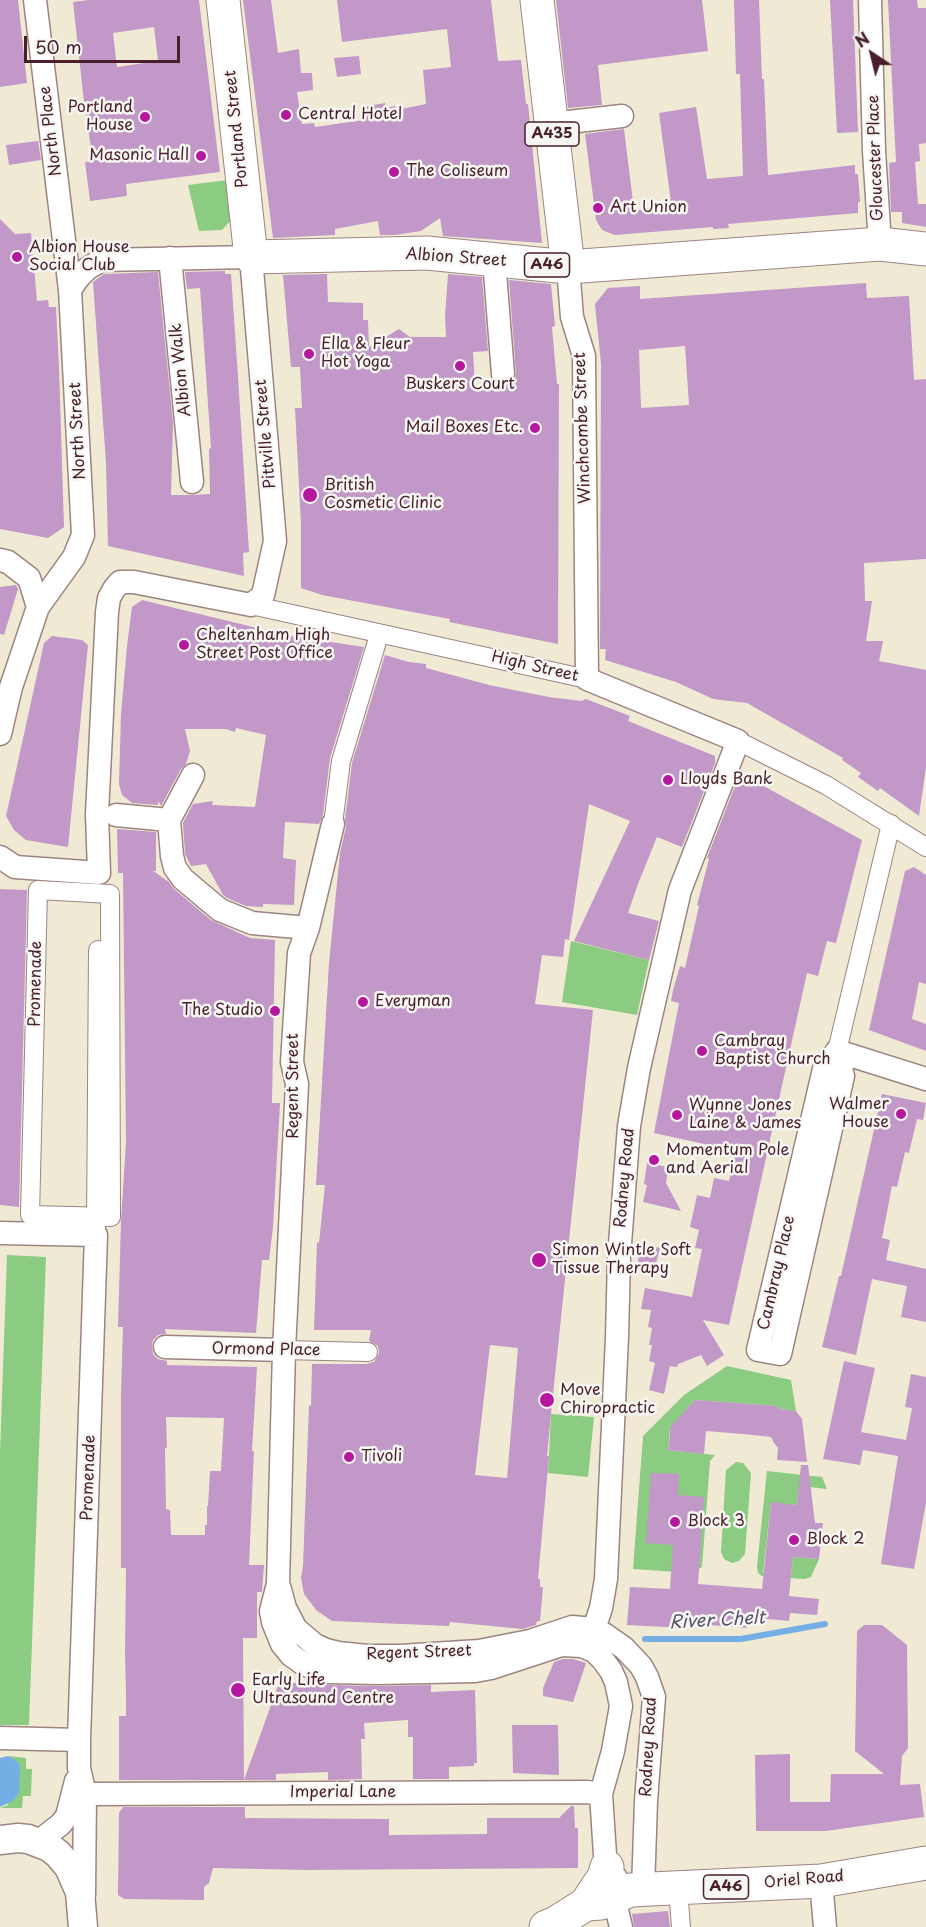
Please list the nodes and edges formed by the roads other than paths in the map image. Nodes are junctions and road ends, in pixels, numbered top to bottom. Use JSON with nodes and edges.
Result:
{"nodes":[{"id":1,"x":35,"y":0,"type":"edge"},
{"id":2,"x":223,"y":0,"type":"edge"},
{"id":3,"x":537,"y":0,"type":"edge"},
{"id":4,"x":870,"y":0,"type":"edge"},
{"id":5,"x":622,"y":116,"type":"dead end"},
{"id":6,"x":551,"y":124,"type":"junction"},
{"id":7,"x":62,"y":227,"type":"junction"},
{"id":8,"x":880,"y":244,"type":"junction"},
{"id":9,"x":926,"y":249,"type":"edge"},
{"id":10,"x":251,"y":257,"type":"junction"},
{"id":11,"x":170,"y":258,"type":"junction"},
{"id":12,"x":102,"y":260,"type":"junction"},
{"id":13,"x":494,"y":260,"type":"junction"},
{"id":14,"x":568,"y":267,"type":"junction"},
{"id":15,"x":70,"y":290,"type":"junction"},
{"id":16,"x":503,"y":374,"type":"dead end"},
{"id":17,"x":192,"y":482,"type":"dead end"},
{"id":18,"x":0,"y":560,"type":"edge"},
{"id":19,"x":114,"y":589,"type":"joint"},
{"id":20,"x":251,"y":605,"type":"junction"},
{"id":21,"x":38,"y":607,"type":"junction"},
{"id":22,"x":379,"y":634,"type":"junction"},
{"id":23,"x":587,"y":679,"type":"junction"},
{"id":24,"x":0,"y":734,"type":"edge"},
{"id":25,"x":738,"y":741,"type":"junction"},
{"id":26,"x":192,"y":775,"type":"dead end"},
{"id":27,"x":107,"y":815,"type":"junction"},
{"id":28,"x":169,"y":820,"type":"junction"},
{"id":29,"x":333,"y":824,"type":"joint"},
{"id":30,"x":891,"y":824,"type":"junction"},
{"id":31,"x":926,"y":847,"type":"edge"},
{"id":32,"x":0,"y":856,"type":"edge"},
{"id":33,"x":99,"y":884,"type":"junction"},
{"id":34,"x":308,"y":928,"type":"junction"},
{"id":35,"x":837,"y":1051,"type":"junction"},
{"id":36,"x":926,"y":1079,"type":"edge"},
{"id":37,"x":96,"y":1225,"type":"junction"},
{"id":38,"x":2,"y":1237,"type":"edge"},
{"id":39,"x":165,"y":1347,"type":"dead end"},
{"id":40,"x":284,"y":1350,"type":"junction"},
{"id":41,"x":368,"y":1352,"type":"dead end"},
{"id":42,"x":594,"y":1640,"type":"junction"},
{"id":43,"x":0,"y":1737,"type":"edge"},
{"id":44,"x":79,"y":1740,"type":"junction"},
{"id":45,"x":79,"y":1768,"type":"junction"},
{"id":46,"x":85,"y":1794,"type":"junction"},
{"id":47,"x":601,"y":1794,"type":"junction"},
{"id":48,"x":0,"y":1840,"type":"edge"},
{"id":49,"x":38,"y":1842,"type":"junction"},
{"id":50,"x":926,"y":1863,"type":"edge"},
{"id":51,"x":821,"y":1881,"type":"junction"},
{"id":52,"x":678,"y":1889,"type":"junction"},
{"id":53,"x":617,"y":1896,"type":"edge"},
{"id":54,"x":83,"y":1927,"type":"edge"},
{"id":55,"x":546,"y":1927,"type":"edge"},
{"id":56,"x":681,"y":1927,"type":"edge"},
{"id":57,"x":825,"y":1927,"type":"edge"}],
"edges":[{"from":1,"to":7,"type":"street","name":"North Place"},
{"from":2,"to":10,"type":"main road","name":"Portland Street"},
{"from":3,"to":6,"type":"main road","name":"Winchcombe Street","number":"A435"},
{"from":4,"to":8,"type":"street","name":"Gloucester Place"},
{"from":5,"to":6,"type":"street"},
{"from":6,"to":14,"type":"main road","name":"Winchcombe Street","number":"A435"},
{"from":7,"to":12,"type":"street"},
{"from":7,"to":15,"type":"street","name":"North Place"},
{"from":8,"to":9,"type":"main road","name":"Albion Street","number":"A46"},
{"from":8,"to":14,"type":"main road","name":"Albion Street","number":"A46"},
{"from":10,"to":11,"type":"street","name":"Albion Street"},
{"from":10,"to":13,"type":"main road","name":"Albion Street","number":"A46"},
{"from":10,"to":20,"type":"street","name":"Pittville Street"},
{"from":11,"to":12,"type":"street","name":"Albion Street"},
{"from":11,"to":17,"type":"street","name":"Albion Walk"},
{"from":12,"to":15,"type":"street"},
{"from":13,"to":14,"type":"main road","name":"Albion Street","number":"A46"},
{"from":13,"to":16,"type":"street"},
{"from":14,"to":23,"type":"street","name":"Winchcombe Street"},
{"from":15,"to":21,"type":"street","name":"North Street"},
{"from":18,"to":21,"type":"street"},
{"from":19,"to":20,"type":"street","name":"High Street"},
{"from":19,"to":27,"type":"street","name":"Promenade"},
{"from":20,"to":22,"type":"street","name":"High Street"},
{"from":21,"to":24,"type":"street","name":"North Street"},
{"from":22,"to":23,"type":"street","name":"High Street"},
{"from":22,"to":29,"type":"street","name":"Regent Street"},
{"from":23,"to":25,"type":"street","name":"High Street"},
{"from":25,"to":30,"type":"street","name":"High Street"},
{"from":25,"to":42,"type":"street","name":"Rodney Road"},
{"from":26,"to":28,"type":"street"},
{"from":27,"to":28,"type":"street"},
{"from":27,"to":33,"type":"street","name":"Promenade"},
{"from":28,"to":34,"type":"street"},
{"from":29,"to":34,"type":"street","name":"Regent Street"},
{"from":30,"to":31,"type":"street","name":"High Street"},
{"from":30,"to":35,"type":"street","name":"Cambray Place"},
{"from":32,"to":33,"type":"street"},
{"from":33,"to":37,"type":"street","name":"Promenade"},
{"from":33,"to":37,"type":"street","name":"Promenade"},
{"from":34,"to":40,"type":"street","name":"Regent Street"},
{"from":35,"to":35,"type":"street","name":"Cambray Place"},
{"from":35,"to":36,"type":"street"},
{"from":37,"to":38,"type":"street"},
{"from":37,"to":44,"type":"street","name":"Promenade"},
{"from":39,"to":40,"type":"street","name":"Ormond Place"},
{"from":40,"to":41,"type":"street","name":"Ormond Place"},
{"from":40,"to":42,"type":"street","name":"Regent Street"},
{"from":42,"to":47,"type":"street","name":"Rodney Road"},
{"from":42,"to":53,"type":"street","name":"Rodney Road"},
{"from":43,"to":44,"type":"street"},
{"from":44,"to":45,"type":"street","name":"Promenade"},
{"from":45,"to":46,"type":"street","name":"Promenade"},
{"from":45,"to":49,"type":"street"},
{"from":46,"to":47,"type":"street","name":"Imperial Lane"},
{"from":46,"to":54,"type":"street","name":"Promenade"},
{"from":47,"to":53,"type":"street","name":"Rodney Road"},
{"from":48,"to":49,"type":"street"},
{"from":49,"to":54,"type":"street"},
{"from":50,"to":51,"type":"main road","name":"Oriel Road","number":"A46"},
{"from":51,"to":52,"type":"main road","name":"Oriel Road","number":"A46"},
{"from":51,"to":57,"type":"street"},
{"from":52,"to":53,"type":"main road","name":"Oriel Road","number":"A46"},
{"from":52,"to":56,"type":"street"},
{"from":53,"to":55,"type":"main road"}]}
